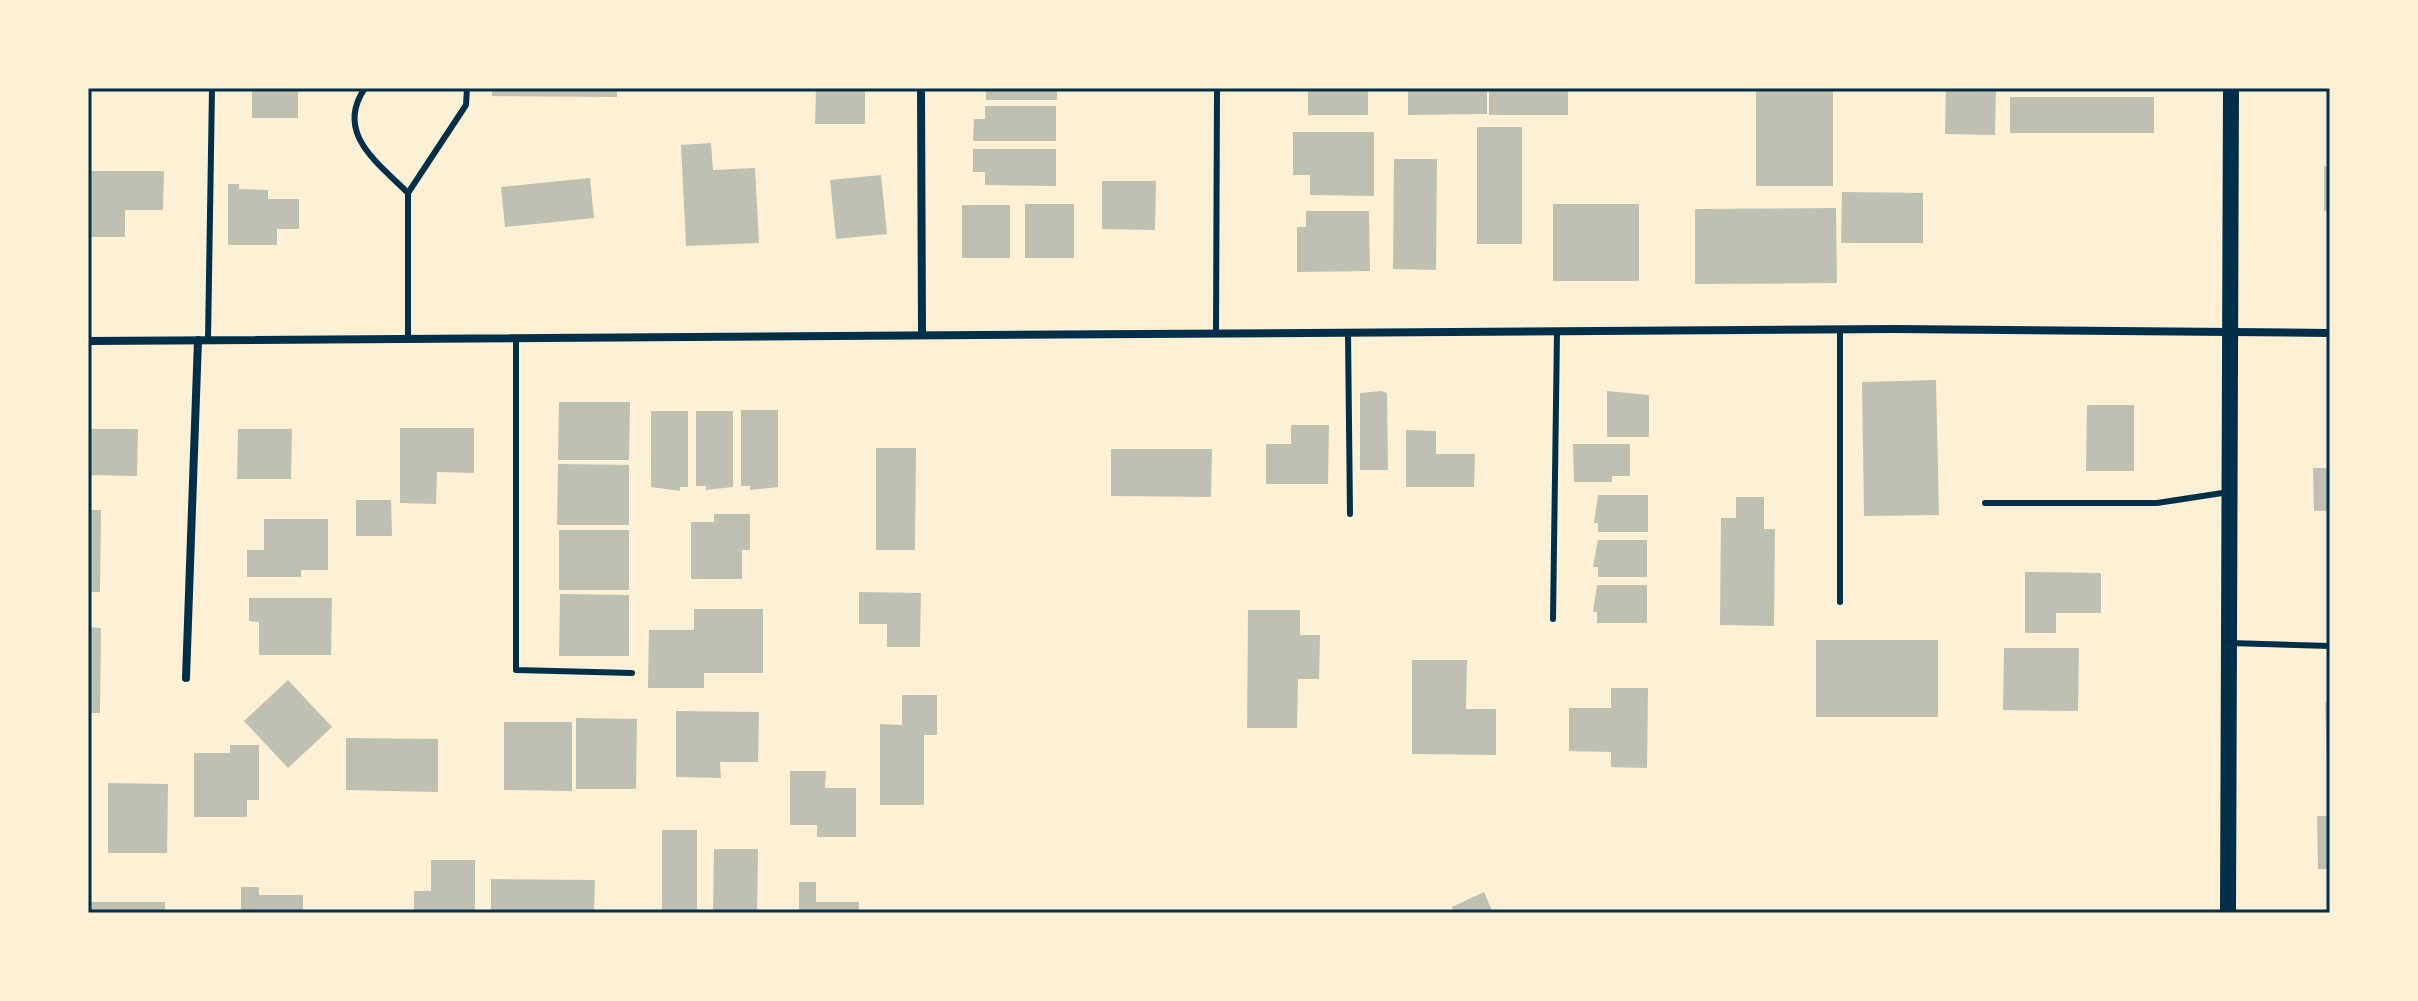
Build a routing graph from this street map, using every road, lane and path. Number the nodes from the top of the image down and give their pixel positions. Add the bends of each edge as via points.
1 (212, 88) edge
2 (365, 88) edge
3 (467, 88) edge
4 (921, 88) edge
5 (1217, 88) edge
6 (2231, 88) edge
7 (408, 193) junction
8 (1840, 330) junction
9 (1557, 332) junction
10 (2230, 332) junction
11 (1216, 333) junction
12 (1348, 333) junction
13 (2330, 333) edge
14 (922, 335) junction
15 (408, 338) junction
16 (516, 338) junction
17 (203, 340) junction
18 (88, 341) edge
19 (2229, 492) junction
20 (1985, 503) dead end
21 (1350, 514) dead end
22 (1840, 602) dead end
23 (1553, 619) dead end
24 (2229, 643) junction
25 (2330, 646) edge
26 (632, 673) dead end
27 (186, 678) dead end
28 (2228, 913) edge

1 - 17 lane
2 - 7 lane via 356,100 352,128 361,146
3 - 7 lane via 466,105
4 - 14 street
5 - 11 lane
6 - 10 main road
7 - 15 lane
8 - 9 street
8 - 10 street
8 - 22 lane
9 - 12 street
9 - 23 lane
10 - 13 street
10 - 19 main road
11 - 12 street
11 - 14 street
12 - 21 lane
14 - 16 street
15 - 16 street
15 - 17 street
16 - 26 lane via 516,670
17 - 18 street
17 - 27 street
19 - 20 lane via 2157,503
19 - 24 main road
24 - 25 lane
24 - 28 main road

